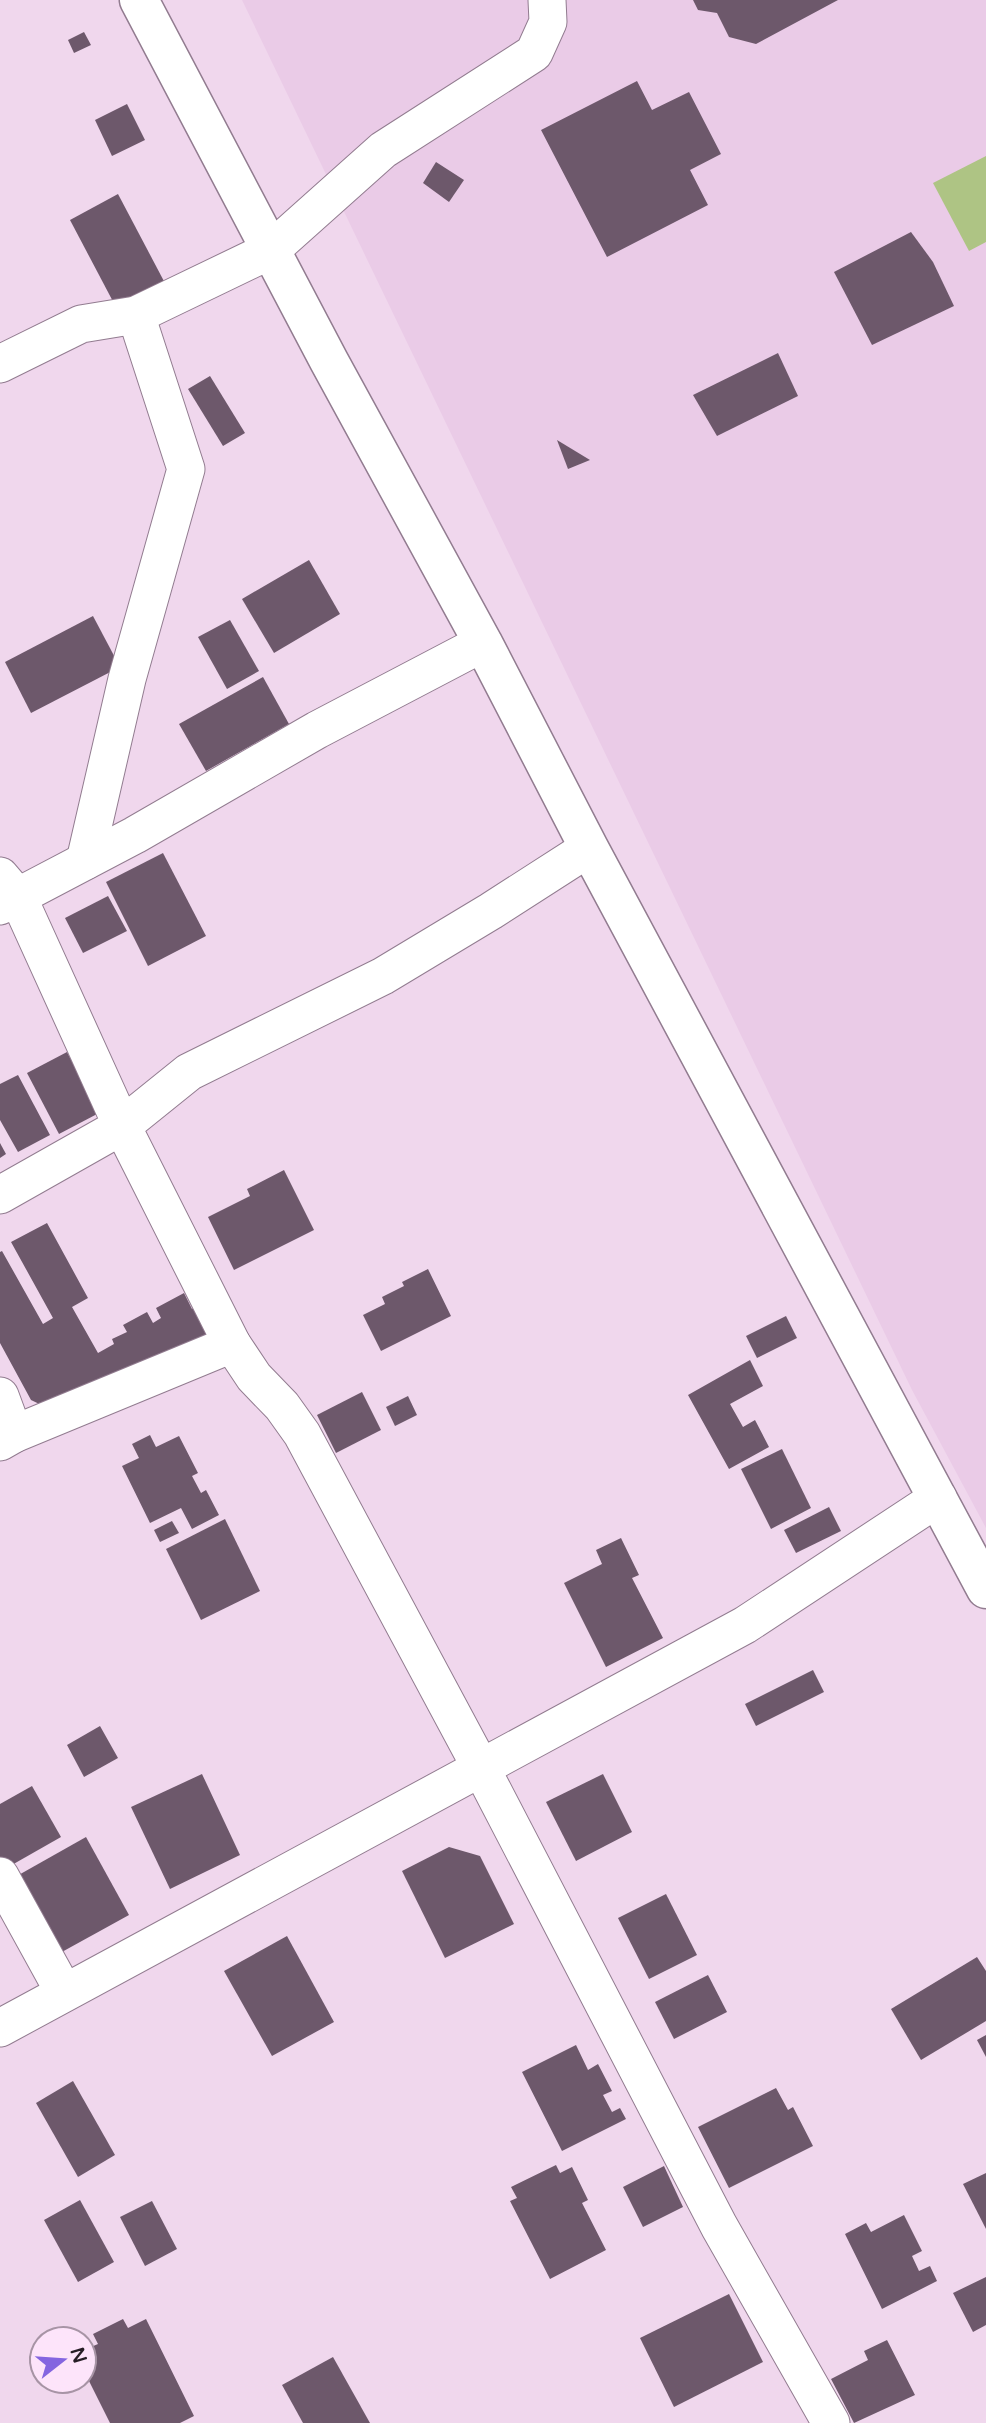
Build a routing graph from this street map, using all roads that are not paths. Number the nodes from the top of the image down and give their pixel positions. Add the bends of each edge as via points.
1 (139, 0) edge
2 (547, 0) edge
3 (271, 250) junction
4 (136, 315) junction
5 (0, 363) edge
6 (483, 643) junction
7 (589, 848) junction
8 (85, 861) junction
9 (6, 893) edge
10 (122, 1126) junction
11 (0, 1195) edge
12 (232, 1344) junction
13 (0, 1396) edge
14 (7, 1438) edge
15 (938, 1497) junction
16 (986, 1589) edge
17 (481, 1768) junction
18 (0, 1876) edge
19 (64, 1992) junction
20 (0, 2028) edge
21 (831, 2423) edge

1 - 3 street
2 - 3 street via 548,22 534,53 383,150
3 - 4 street
3 - 6 street
4 - 5 street via 81,324
4 - 8 street via 186,469 127,679
6 - 7 street
6 - 8 street
7 - 10 street via 383,976 189,1072
7 - 15 street
8 - 9 street
9 - 10 street
10 - 11 street
10 - 12 street
12 - 14 street
12 - 17 street via 302,1434
13 - 14 street
15 - 16 street
15 - 17 street via 745,1625
17 - 19 street
17 - 21 street via 719,2226
18 - 19 street
19 - 20 street

